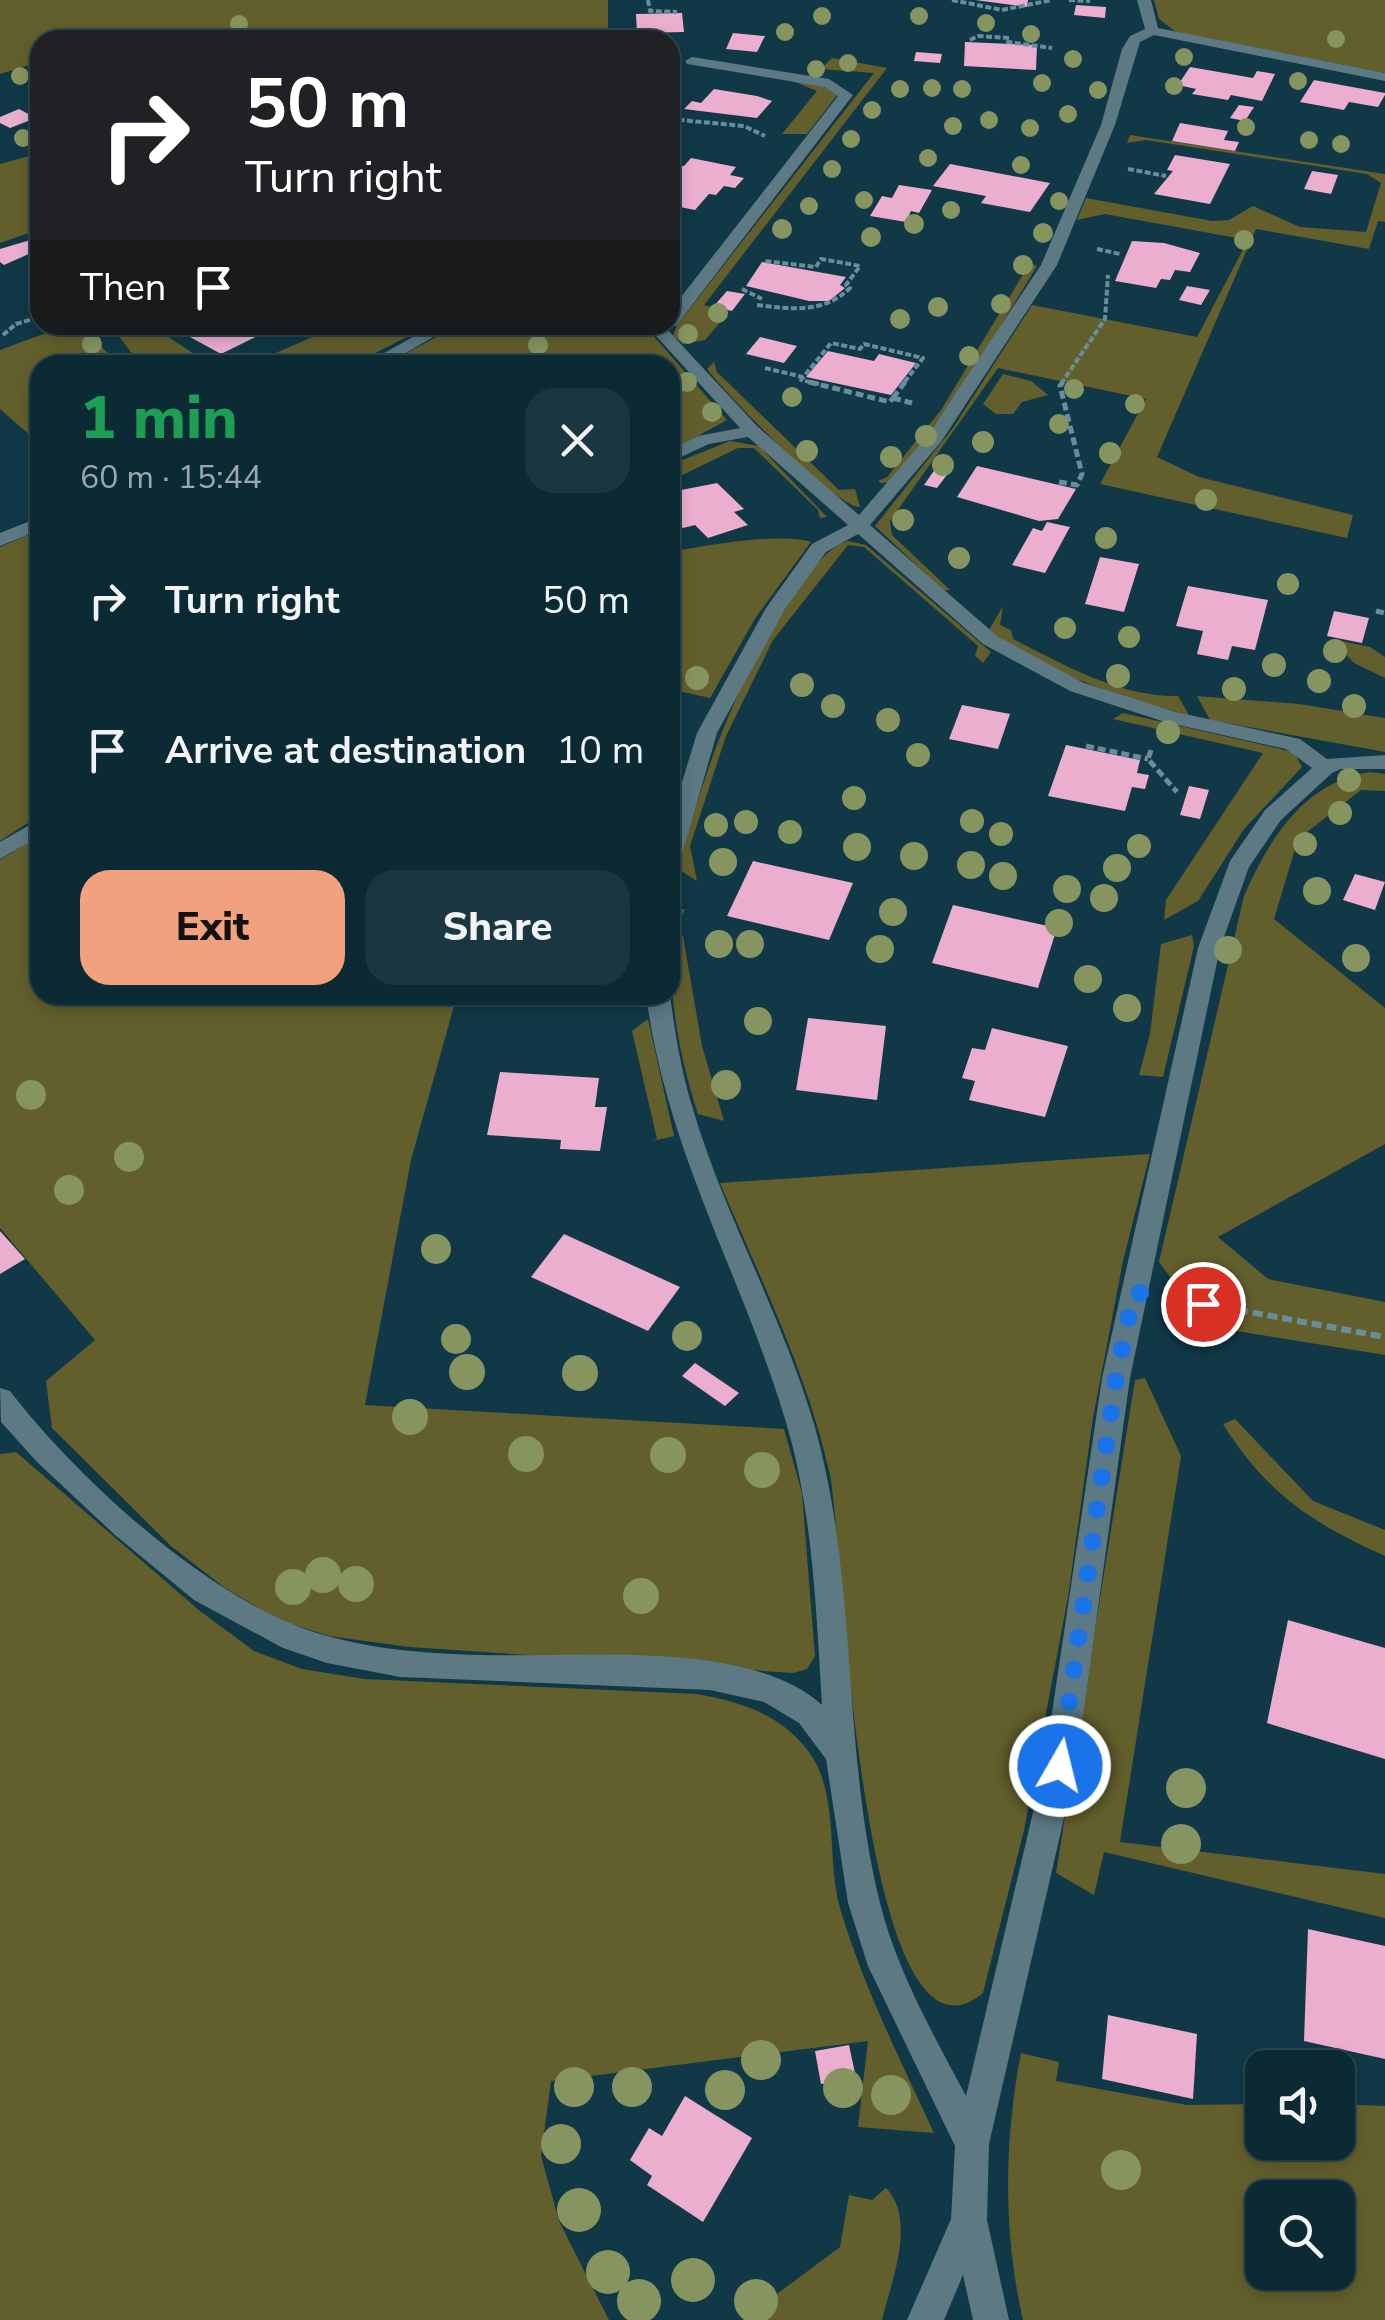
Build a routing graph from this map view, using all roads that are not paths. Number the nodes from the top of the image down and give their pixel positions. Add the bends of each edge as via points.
1 (1144, 0) edge
2 (1153, 31) junction
3 (692, 62) dead end
4 (1385, 77) edge
5 (680, 307) edge
6 (428, 335) edge
7 (671, 335) edge
8 (390, 355) edge
9 (752, 431) junction
10 (680, 452) edge
11 (30, 527) edge
12 (858, 528) junction
13 (0, 540) edge
14 (1385, 762) edge
15 (1325, 768) junction
16 (680, 824) edge
17 (30, 832) edge
18 (0, 852) edge
19 (660, 1005) edge
20 (0, 1399) edge
21 (841, 1754) junction
22 (972, 2144) junction
23 (969, 2220) junction
24 (926, 2320) edge
25 (990, 2320) edge

1 - 2 street
2 - 4 street
2 - 12 street via 1129,49 1108,125 1049,265 935,438
3 - 5 street via 839,86 846,95
6 - 8 street
7 - 9 street
9 - 10 street
9 - 12 street
11 - 13 street
12 - 15 street via 1030,666 1127,704 1293,744
12 - 16 street via 820,548 746,658 707,734
14 - 15 street
15 - 22 street via 1255,838 1209,948 1116,1378 1060,1766
17 - 18 street
19 - 21 street via 702,1178 800,1424 819,1514
20 - 21 street via 29,1439 172,1571 271,1631 383,1660 681,1673 754,1685 816,1717
21 - 22 street via 862,1899 877,1952
22 - 23 street
23 - 24 street
23 - 25 street

